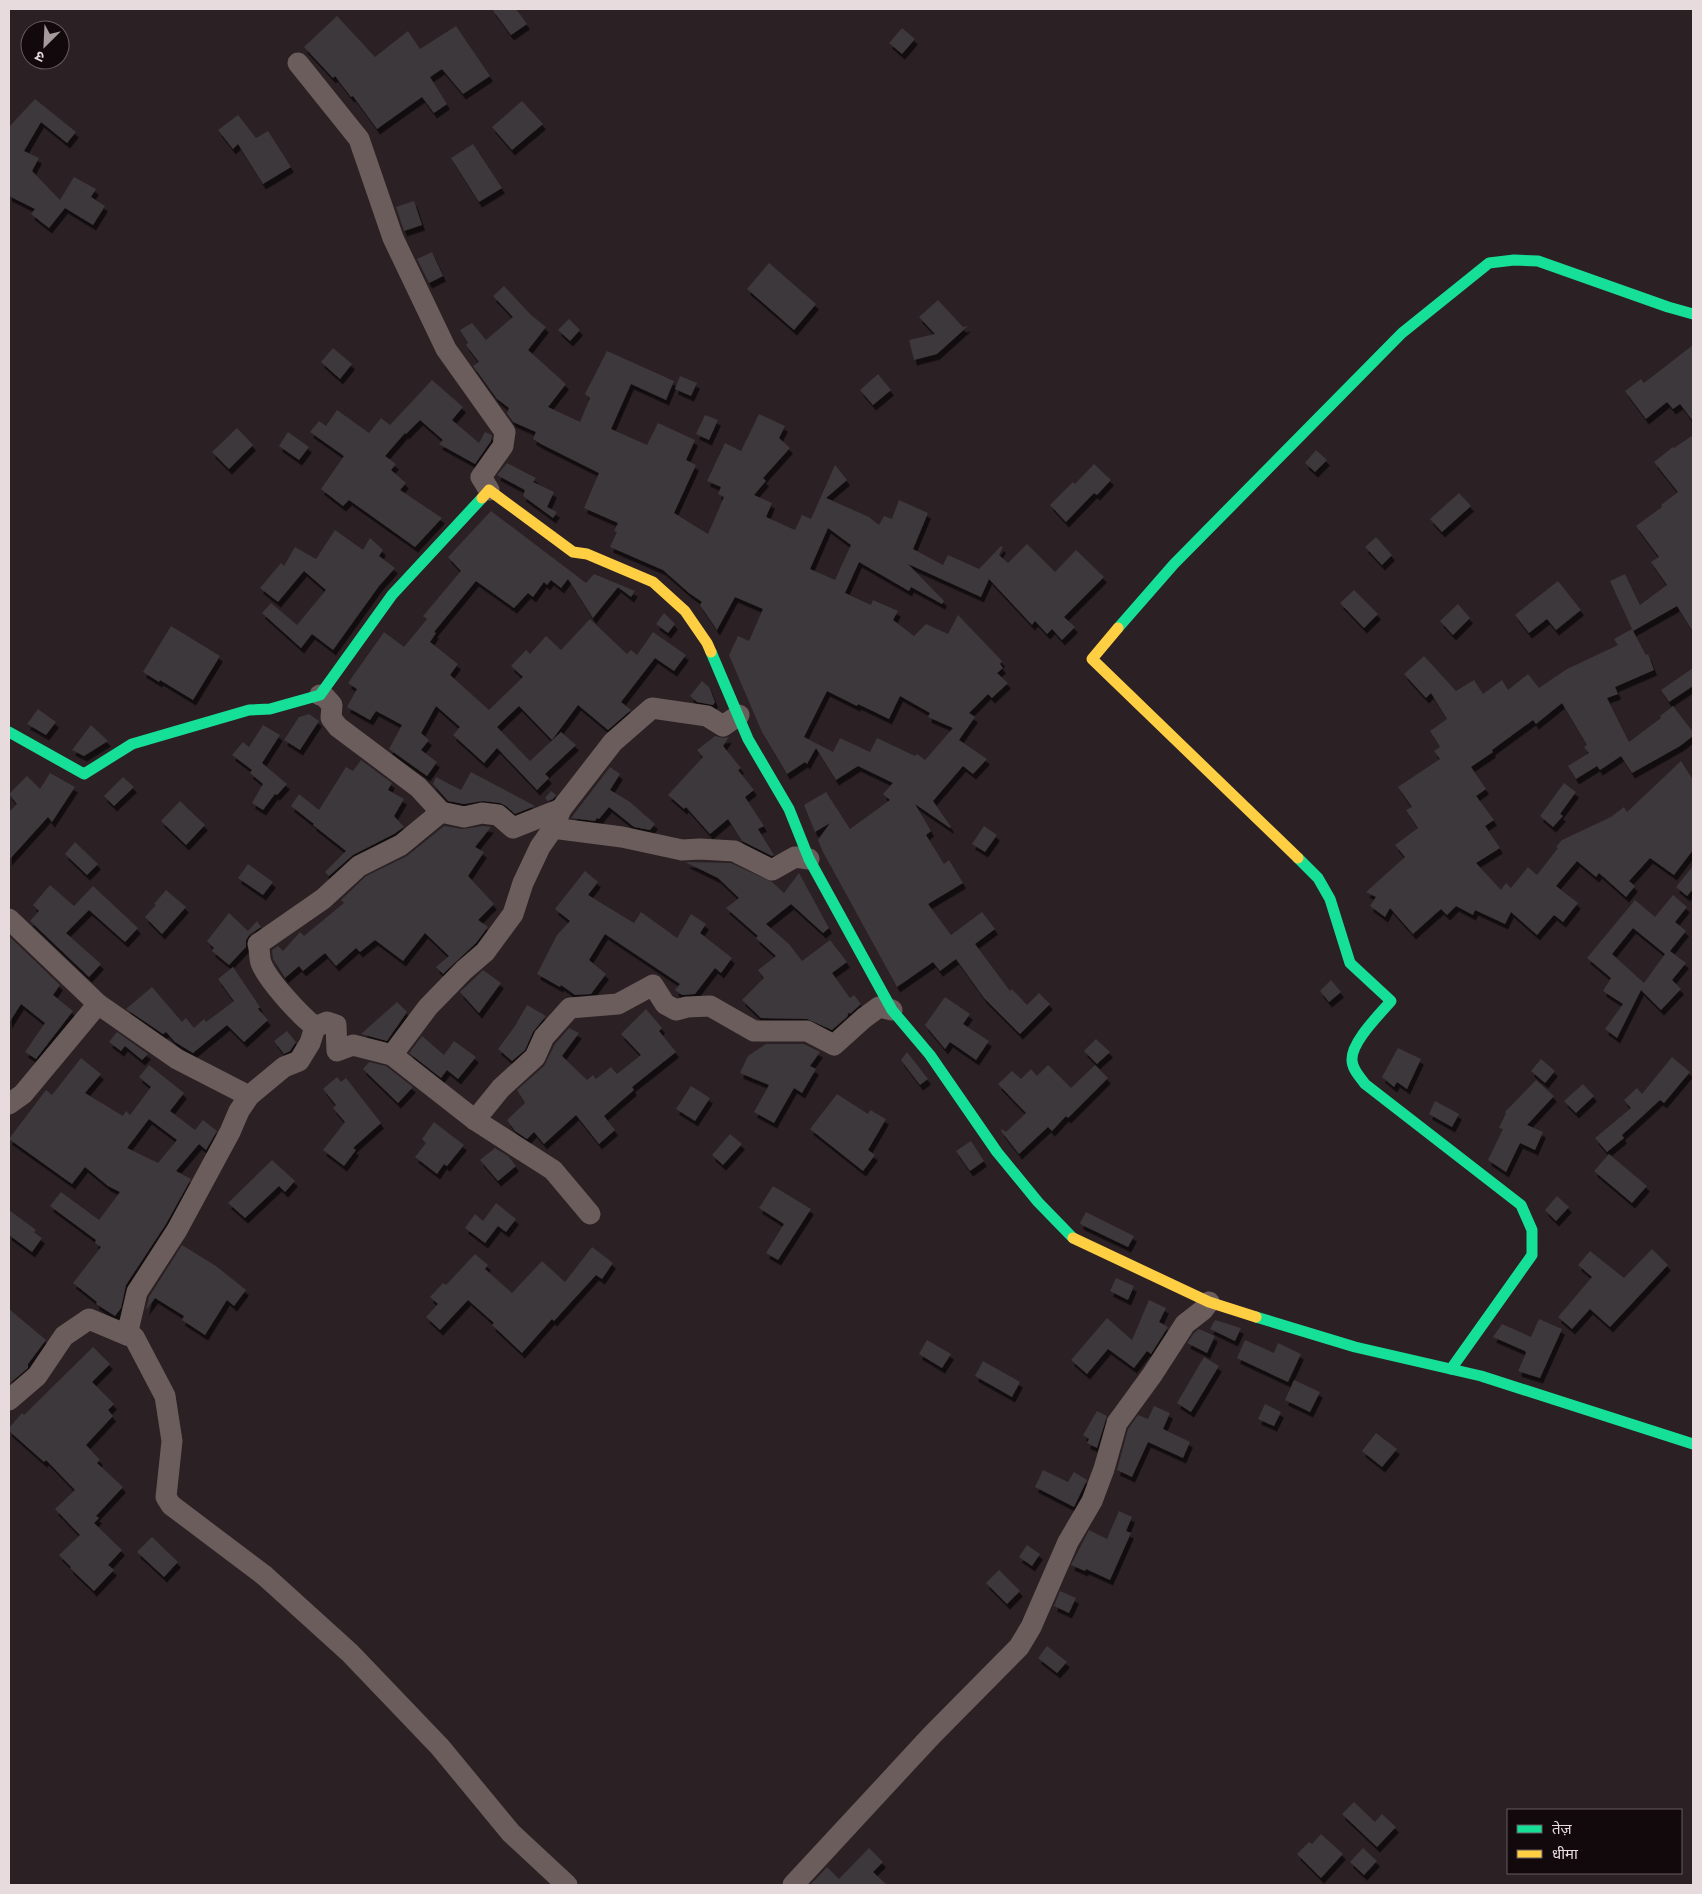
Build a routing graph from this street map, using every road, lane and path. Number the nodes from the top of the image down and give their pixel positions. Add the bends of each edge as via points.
1 (298, 62) dead end
2 (1693, 314) edge
3 (488, 490) junction
4 (320, 695) junction
5 (739, 715) junction
6 (9, 732) edge
7 (441, 812) junction
8 (557, 818) junction
9 (809, 859) junction
10 (9, 919) edge
11 (98, 1004) junction
12 (892, 1010) junction
13 (315, 1027) junction
14 (392, 1055) junction
15 (249, 1096) junction
16 (9, 1104) edge
17 (475, 1120) junction
18 (590, 1214) dead end
19 (1209, 1302) junction
20 (127, 1334) junction
21 (1451, 1369) junction
22 (9, 1400) edge
23 (1693, 1444) edge
24 (567, 1885) edge
25 (793, 1885) edge

1 - 3 street via 359,139 392,238 446,349 505,432 503,446 481,476
2 - 21 street via 1538,262 1514,260 1489,264 1402,333 1174,564 1092,659 1318,878 1330,899 1350,964 1391,1001 1357,1044 1351,1057 1365,1084 1521,1205 1532,1230 1532,1255
3 - 4 street via 392,595
3 - 5 street via 573,552 587,554 659,587 685,611 707,642
4 - 6 street via 270,709 249,710 132,744 84,774
4 - 7 street via 332,705 331,718 338,728 418,787
5 - 8 street via 723,726 707,716 652,708 613,742
5 - 9 street via 748,739 789,809
7 - 8 street via 464,817 482,813 498,815 513,828
7 - 13 street via 401,845 359,866 322,899 258,944 262,964 281,994
8 - 9 street via 677,849 734,851 772,870 794,856
8 - 14 street via 523,883 513,914 485,952 428,1007
9 - 12 street
10 - 11 street
11 - 15 street via 177,1059
11 - 16 street via 23,1094
12 - 17 street via 879,1008 834,1045 807,1031 754,1032 710,1006 676,1010 666,1004 653,985 618,1004 570,1008 544,1037 535,1057 502,1088
12 - 19 street via 930,1055 997,1152 1038,1202 1074,1238
13 - 14 street via 327,1022 336,1025 337,1051 353,1045
13 - 15 street via 299,1061 284,1067
14 - 17 street
15 - 20 street via 177,1230 137,1292
17 - 18 street via 553,1170
19 - 21 street via 1355,1347
19 - 25 street via 1185,1324 1118,1423 1092,1501 1068,1542 1019,1647 931,1736
20 - 22 street via 89,1319 64,1336 38,1376
20 - 24 street via 134,1337 165,1396 172,1441 166,1497 171,1505 265,1576 350,1653 440,1747 511,1833
21 - 23 street

